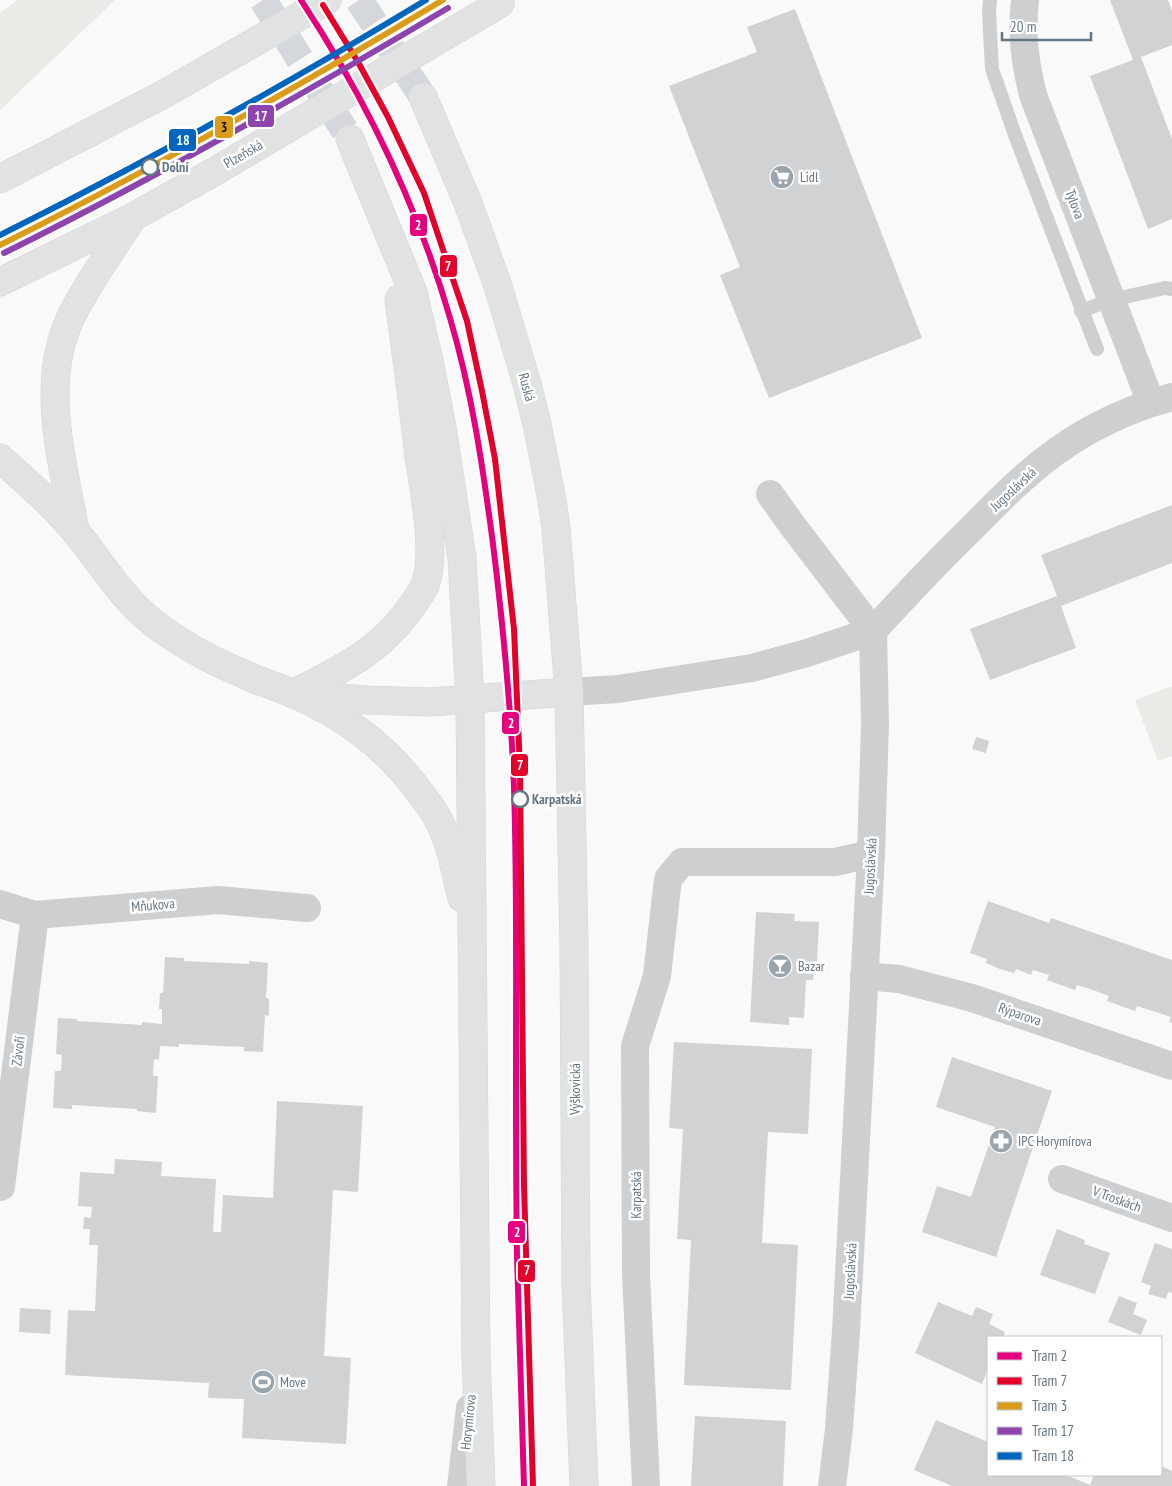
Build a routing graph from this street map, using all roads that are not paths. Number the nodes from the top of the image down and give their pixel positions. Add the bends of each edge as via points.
1 (328, 0) edge
2 (990, 0) edge
3 (1025, 0) edge
4 (503, 2) edge
5 (423, 97) tunnel mouth
6 (0, 179) edge
7 (133, 217) junction
8 (0, 282) edge
9 (1172, 289) edge
10 (1111, 300) junction
11 (1081, 311) junction
12 (1097, 348) dead end
13 (1161, 400) edge
14 (0, 458) edge
15 (770, 494) dead end
16 (75, 531) junction
17 (873, 631) junction
18 (569, 692) junction
19 (293, 694) junction
20 (470, 699) junction
21 (871, 854) junction
22 (0, 904) edge
23 (307, 908) dead end
24 (35, 915) junction
25 (473, 944) junction
26 (864, 976) junction
27 (1172, 1066) edge
28 (1062, 1179) dead end
29 (1, 1187) edge
30 (1172, 1218) edge
31 (476, 1357) junction
32 (461, 1486) edge
33 (481, 1486) edge
34 (584, 1486) edge
35 (646, 1486) edge
36 (832, 1486) edge

1 - 6 main road, bridge via 164,94
2 - 11 lane via 992,69
3 - 10 street, Tylova via 1022,24 1033,95
4 - 7 main road, Plzeňská, bridge
5 - 18 main road, Ruská via 489,259 535,416 556,528
7 - 8 main road, Plzeňská
7 - 16 main road via 71,318 58,357 56,417
9 - 10 lane
10 - 11 lane
10 - 13 street, Tylova
11 - 12 lane
13 - 17 street, Jugoslávská via 1077,438 1021,480 922,577
14 - 16 main road
15 - 17 street
16 - 19 main road via 132,601 162,629 212,660
17 - 18 street via 752,668 618,689
17 - 21 street, Jugoslávská
18 - 20 main road
18 - 34 main road, Výškovická via 576,1282
19 - 20 main road via 429,702
19 - 20 main road via 372,649 413,605 425,585 429,568 428,524 399,296 350,139 413,292 430,365 444,433 462,558
19 - 25 main road via 365,735 385,751 418,790 438,818 449,847
20 - 25 main road
21 - 26 street, Jugoslávská
21 - 35 street, Karpatská via 835,862 682,862 668,880 657,976 635,1046 636,1274
22 - 24 street, Mňukova
23 - 24 street, Mňukova via 218,900
24 - 29 street, Závoří
25 - 31 main road
26 - 27 street, Rýparova via 900,979 972,998
26 - 36 street, Jugoslávská via 846,1331
28 - 30 street, V Troskách
31 - 32 street, Horymírova
31 - 33 main road

